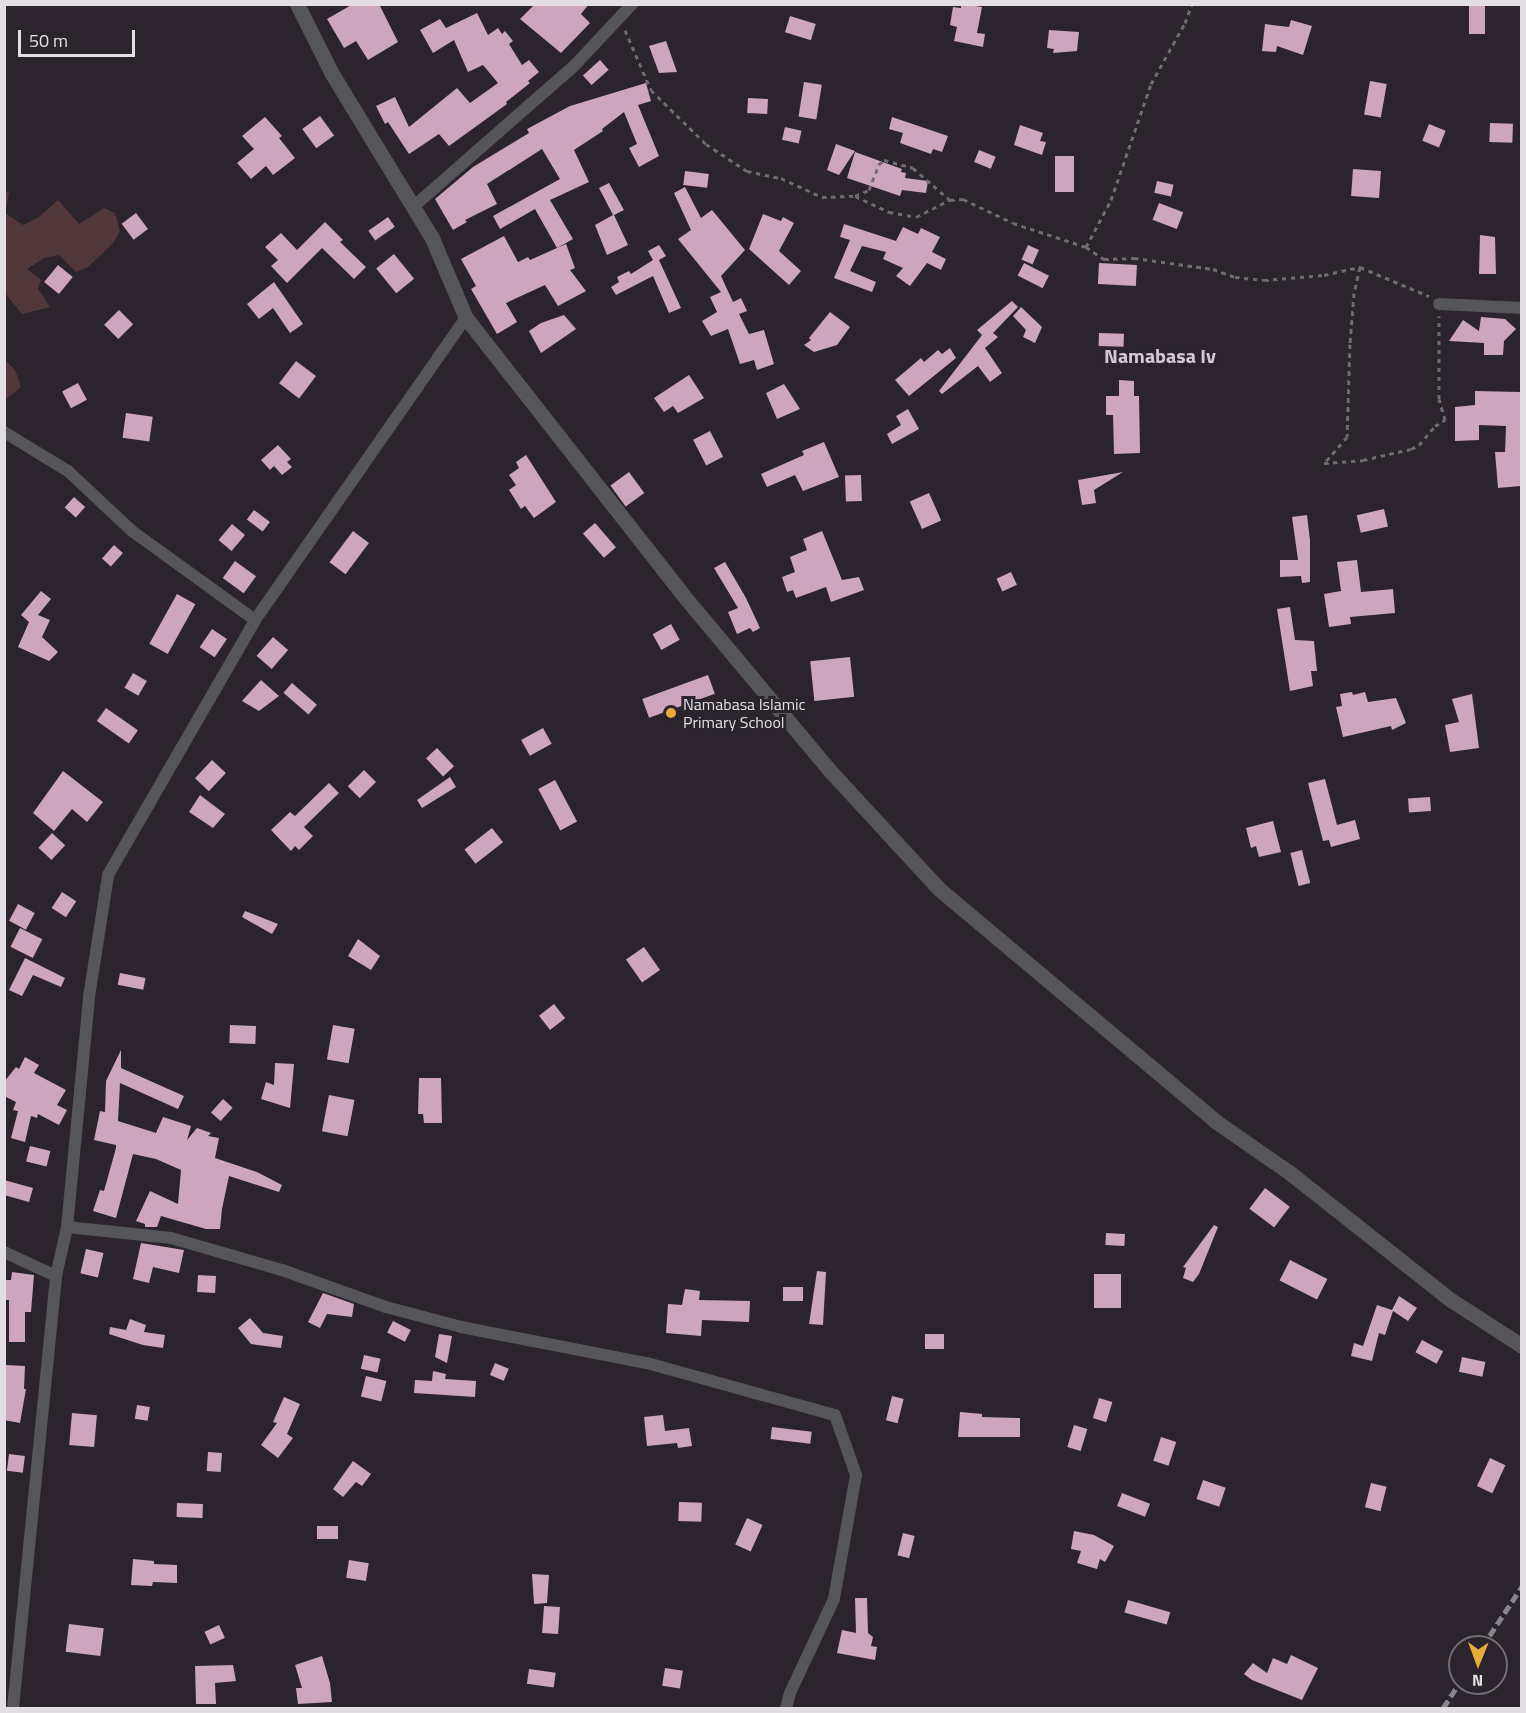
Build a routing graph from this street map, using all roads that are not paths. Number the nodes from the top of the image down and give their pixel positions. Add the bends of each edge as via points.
1 (297, 4) edge
2 (632, 4) edge
3 (413, 207) junction
4 (1439, 304) road end
5 (1521, 308) edge
6 (466, 318) junction
7 (4, 432) edge
8 (255, 620) junction
9 (67, 1227) junction
10 (4, 1252) edge
11 (56, 1276) junction
12 (1521, 1346) edge
13 (13, 1708) edge
14 (786, 1708) edge

1 - 3 street via 331,72
2 - 3 street via 575,65
3 - 6 street via 432,238
4 - 5 street
6 - 8 street
6 - 12 street via 683,595 832,773 939,889 1215,1121 1290,1173 1451,1300
7 - 8 street via 68,471 132,531
8 - 9 street via 108,875 89,997
9 - 11 street
9 - 14 street via 171,1238 282,1270 386,1307 450,1324 647,1363 835,1415 856,1475 834,1599
10 - 11 street
11 - 13 street

